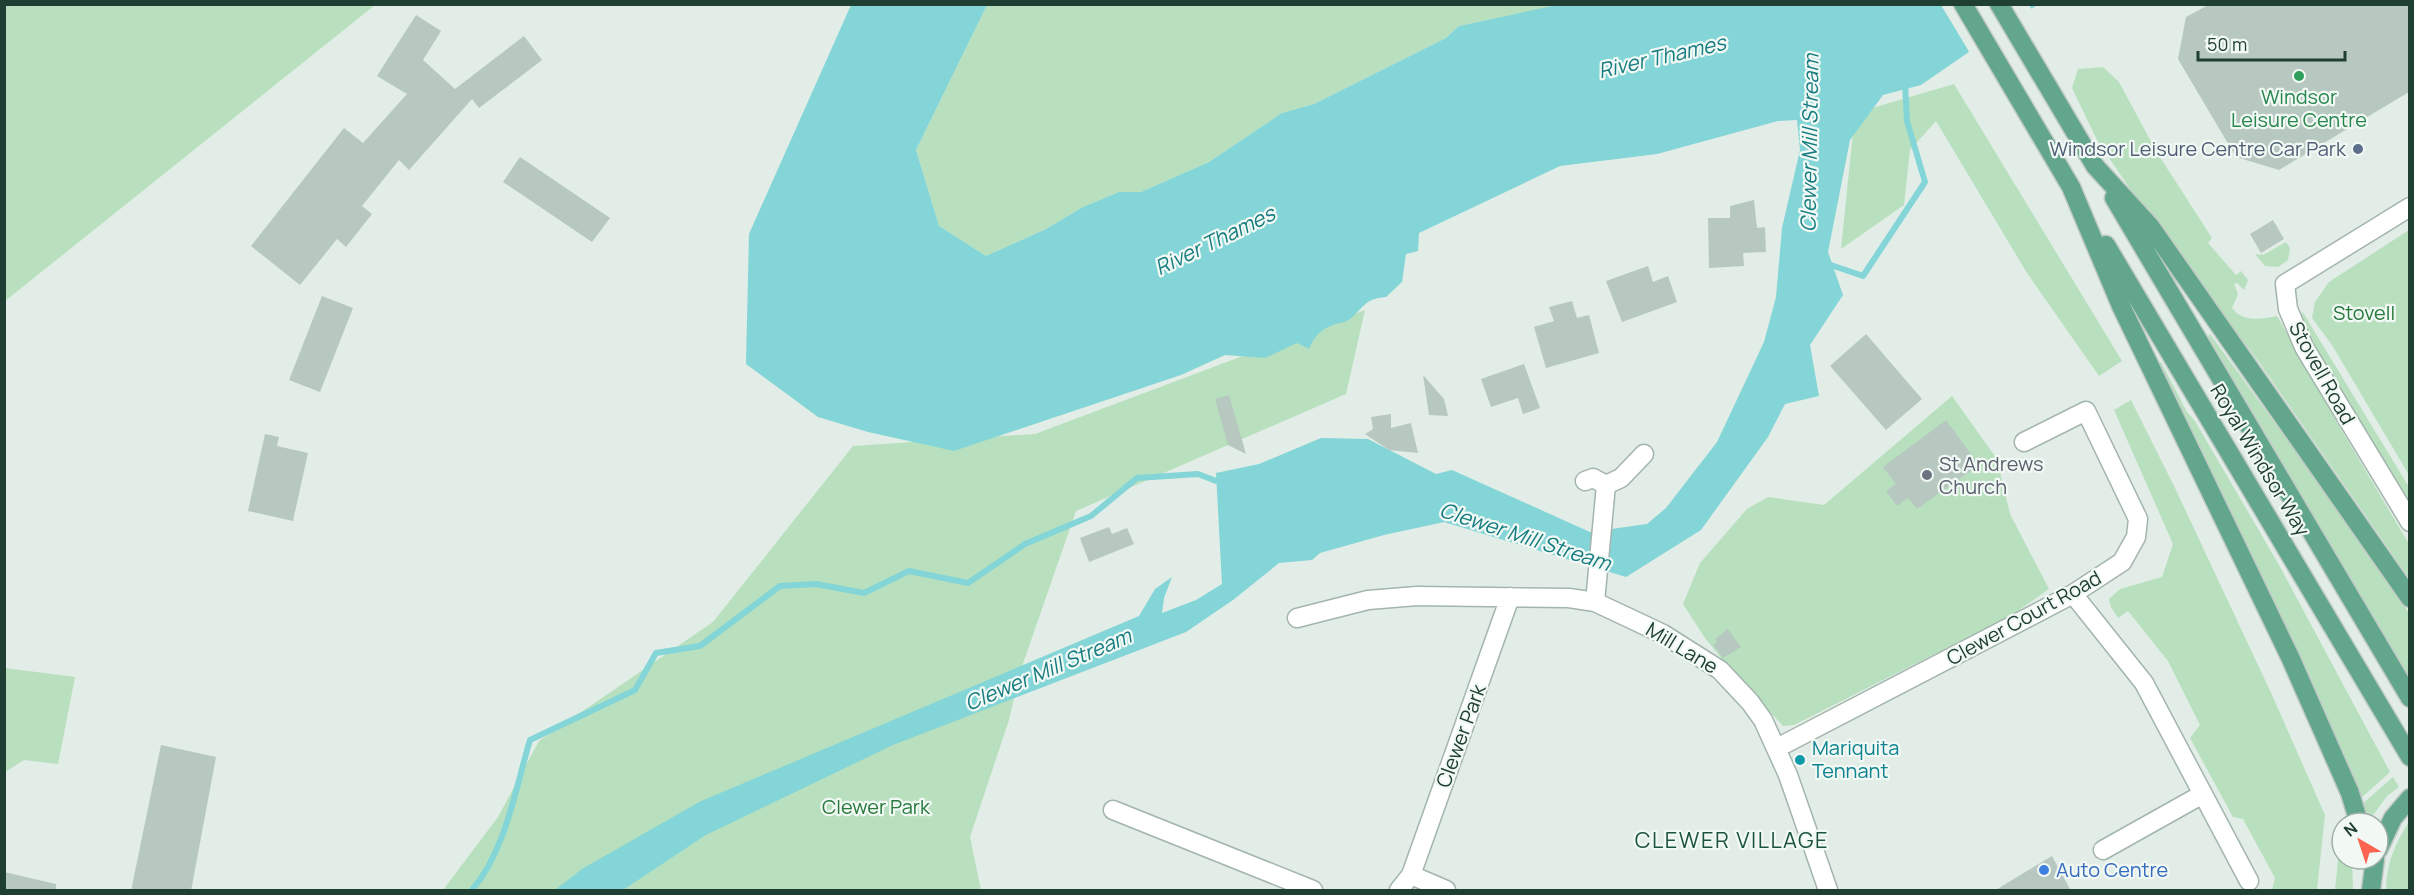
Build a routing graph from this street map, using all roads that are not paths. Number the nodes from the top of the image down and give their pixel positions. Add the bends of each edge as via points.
1 (1964, 4) edge
2 (1999, 4) edge
3 (2095, 166) junction
4 (2071, 187) junction
5 (2409, 207) edge
6 (2024, 442) dead end
7 (1644, 454) dead end
8 (1585, 481) dead end
9 (1606, 485) junction
10 (2409, 522) edge
11 (2073, 594) junction
12 (1510, 597) junction
13 (2409, 598) edge
14 (1595, 602) junction
15 (1297, 618) dead end
16 (2409, 698) edge
17 (1777, 748) junction
18 (2409, 757) edge
19 (2203, 794) junction
20 (2409, 798) edge
21 (1113, 810) dead end
22 (2355, 811) edge
23 (2390, 824) edge
24 (2103, 850) dead end
25 (2368, 871) edge
26 (2374, 871) edge
27 (1411, 875) junction
28 (2249, 881) dead end
29 (2371, 887) edge
30 (1312, 891) edge
31 (1399, 891) edge
32 (1446, 891) edge
33 (1828, 891) edge

1 - 4 main road
2 - 3 main road
3 - 13 main road via 2150,226
3 - 16 main road, Royal Windsor Way
4 - 18 main road, Royal Windsor Way
4 - 22 main road via 2121,306 2290,657
5 - 10 street, Stovell Road via 2285,284 2288,309 2304,347
6 - 11 street, Clewer Court Road via 2086,411 2138,519 2136,537 2122,562
7 - 9 street via 1621,478
8 - 9 street via 1593,478
9 - 14 street
11 - 17 street, Clewer Court Road
11 - 19 street via 2144,683
12 - 14 street, Mill Lane
12 - 15 street, Mill Lane via 1368,600
12 - 27 street, Clewer Park
14 - 17 street, Mill Lane via 1663,634 1720,670 1750,702
17 - 33 street, Mill Lane
19 - 24 street
19 - 28 street
20 - 23 main road
21 - 30 street
25 - 29 main road
26 - 29 main road
27 - 31 street, Clewer Park
27 - 32 street

